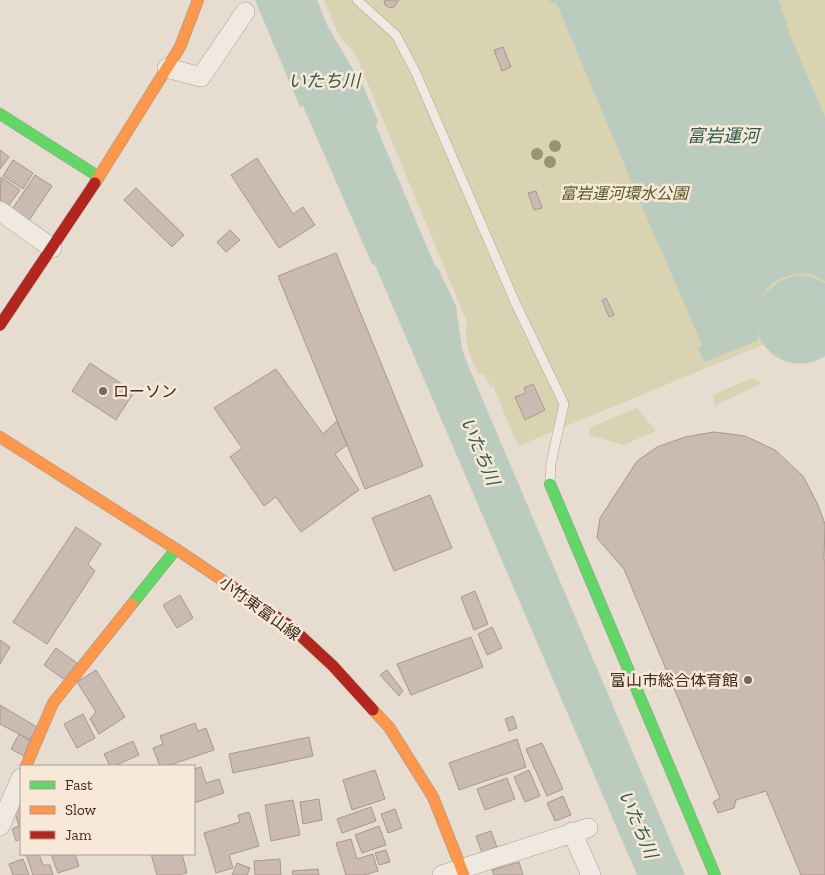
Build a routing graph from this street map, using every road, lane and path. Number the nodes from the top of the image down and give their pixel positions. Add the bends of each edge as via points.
1 (198, 0) edge
2 (357, 0) edge
3 (245, 12) dead end
4 (166, 68) junction
5 (0, 114) edge
6 (99, 177) junction
7 (0, 211) edge
8 (52, 248) junction
9 (0, 325) edge
10 (0, 437) edge
11 (550, 484) joint
12 (176, 549) junction
13 (26, 765) edge
14 (20, 779) edge
15 (7, 793) edge
16 (0, 826) edge
17 (462, 872) edge
18 (442, 875) edge
19 (591, 875) edge
20 (714, 875) edge

1 - 4 street via 180,47
2 - 11 lane via 396,34 564,404 551,463
3 - 4 street via 200,77
4 - 6 street
5 - 6 street
6 - 8 street
7 - 8 street
8 - 9 street
10 - 12 street, 小竹東富山線
11 - 20 street
12 - 13 street via 54,703
12 - 17 street, 小竹東富山線 via 290,626 333,666 389,727 433,798
14 - 15 street
15 - 16 street
17 - 18 street
17 - 19 street via 580,830

